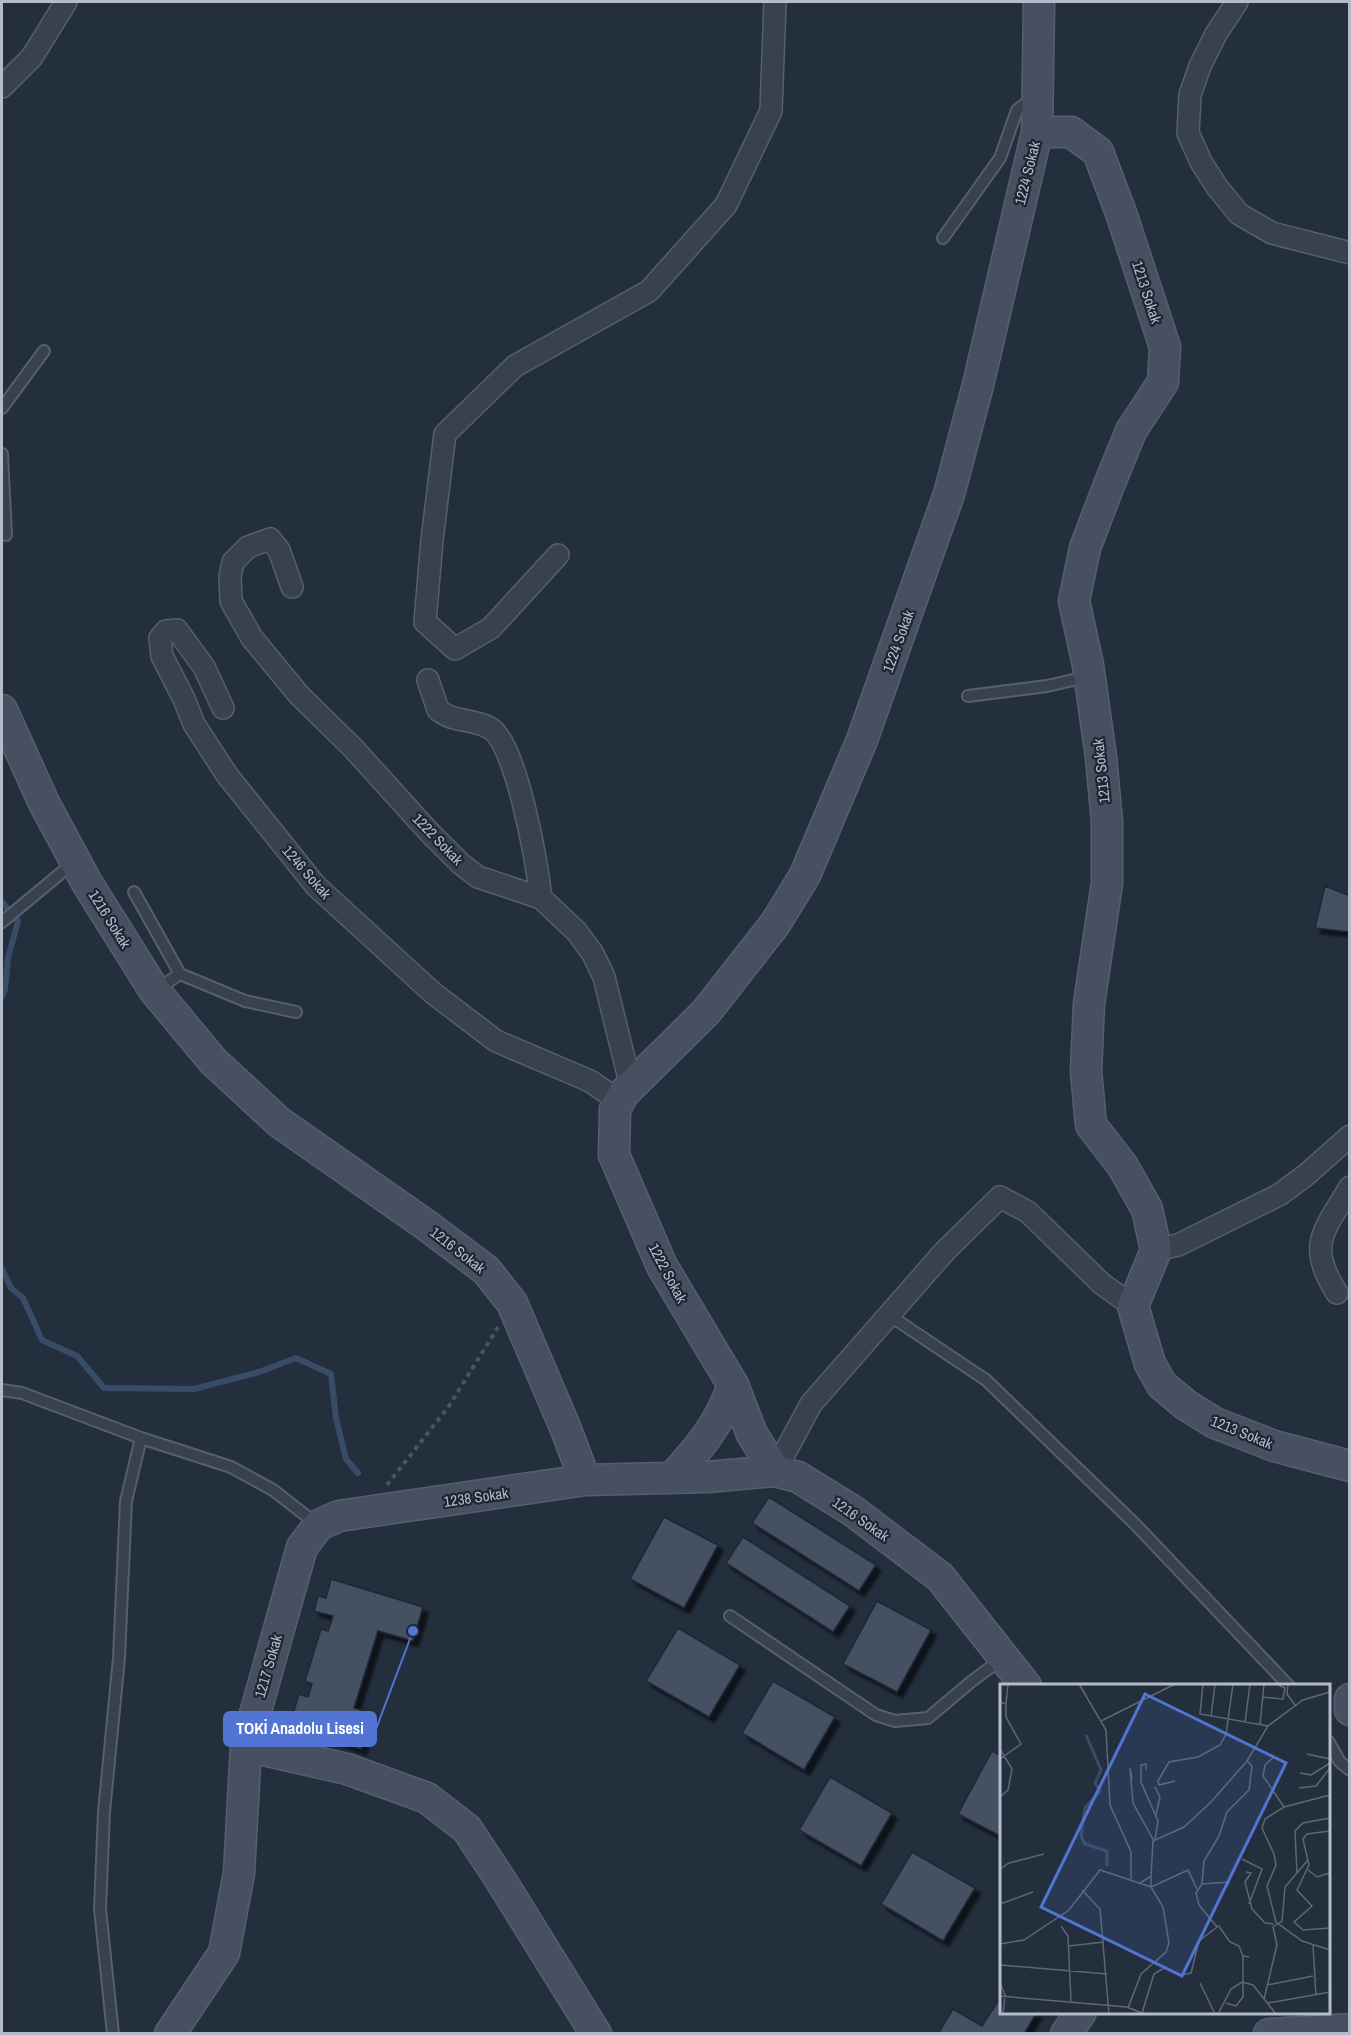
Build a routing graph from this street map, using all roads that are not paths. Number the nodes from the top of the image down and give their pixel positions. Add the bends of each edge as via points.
1 (66, 2) edge
2 (775, 2) edge
3 (1039, 2) edge
4 (1237, 2) edge
5 (2, 87) edge
6 (1037, 95) junction
7 (1037, 132) junction
8 (944, 238) dead end
9 (1350, 253) edge
10 (44, 351) dead end
11 (2, 408) edge
12 (2, 454) edge
13 (6, 535) dead end
14 (558, 555) dead end
15 (292, 587) dead end
16 (1090, 676) junction
17 (428, 680) dead end
18 (968, 696) dead end
19 (223, 708) dead end
20 (2, 710) edge
21 (75, 861) junction
22 (134, 892) dead end
23 (541, 898) junction
24 (2, 922) edge
25 (180, 974) junction
26 (154, 990) junction
27 (296, 1012) dead end
28 (625, 1094) junction
29 (1350, 1136) edge
30 (1350, 1187) edge
31 (1156, 1250) junction
32 (1337, 1293) dead end
33 (1133, 1306) junction
34 (889, 1315) junction
35 (733, 1385) junction
36 (2, 1390) edge
37 (141, 1438) junction
38 (1350, 1466) edge
39 (775, 1472) junction
40 (672, 1478) junction
41 (585, 1480) junction
42 (318, 1525) junction
43 (730, 1616) dead end
44 (1003, 1658) junction
45 (1024, 1684) edge
46 (1287, 1684) edge
47 (1350, 1699) edge
48 (1350, 1710) edge
49 (1330, 1742) edge
50 (246, 1746) junction
51 (1350, 1770) edge
52 (1080, 2014) edge
53 (1350, 2029) edge
54 (113, 2034) edge
55 (170, 2034) edge
56 (596, 2034) edge
57 (1066, 2034) edge
58 (1269, 2034) edge

1 - 5 street via 32,57
2 - 14 street via 771,111 726,205 649,291 515,366 445,434 425,622 455,649 491,628
3 - 6 street
4 - 9 street via 1200,66 1190,95 1188,133 1217,187 1239,214 1272,233
6 - 7 street
6 - 8 lane via 1017,110 1000,158
7 - 16 street, 1213 Sokak via 1071,132 1098,152 1165,347 1163,382 1131,431 1085,548 1074,601
7 - 28 street, 1224 Sokak via 949,494 862,740 814,854 775,924 739,972 706,1012
10 - 11 lane
12 - 13 lane
15 - 23 street, 1222 Sokak via 279,550 270,539 248,547 233,562 231,601 252,638 299,695 461,864 478,876
16 - 18 lane
16 - 31 street, 1213 Sokak via 1107,822 1107,883 1089,1004 1086,1071 1091,1125 1122,1165 1147,1209
17 - 23 street via 438,710 490,728 502,742 529,831
19 - 28 street, 1246 Sokak via 204,667 187,643 177,630 166,631 160,638 162,656 194,724 227,775 316,886 433,993 496,1041
20 - 21 street, 1216 Sokak
21 - 24 lane
21 - 26 street, 1216 Sokak
22 - 25 lane
23 - 28 street, 1222 Sokak via 577,932 604,977
25 - 26 lane
25 - 27 lane via 245,1001
26 - 41 street, 1216 Sokak via 213,1061 279,1122 486,1270 512,1304
28 - 35 street, 1222 Sokak via 615,1109 614,1155 662,1266
29 - 31 street via 1279,1195 1178,1245
30 - 32 street via 1326,1227 1320,1247 1325,1274
31 - 33 street
33 - 34 street via 1102,1284 1028,1212 1000,1197 945,1251
33 - 38 street, 1213 Sokak via 1150,1364 1162,1385 1186,1405 1215,1423 1274,1446
34 - 39 street via 811,1404
34 - 46 lane via 986,1380 1134,1522
35 - 39 street, 1222 Sokak via 752,1434
35 - 40 street via 726,1408 703,1444
36 - 37 lane via 22,1393
37 - 42 lane via 231,1467 273,1490
37 - 54 lane via 126,1501 119,1658 104,1823 100,1909
39 - 40 street, 1216 Sokak
39 - 44 street, 1216 Sokak via 798,1477 853,1511 940,1577
40 - 41 street, 1216 Sokak
41 - 42 street, 1238 Sokak via 339,1515
42 - 50 street, 1217 Sokak via 302,1547
43 - 44 lane via 876,1715 895,1721 927,1718
44 - 45 street, 1216 Sokak
47 - 48 street
49 - 51 lane via 1340,1762
50 - 55 street, 1217 Sokak via 239,1873 224,1953
50 - 56 street via 347,1769 427,1798 467,1829
52 - 57 street
53 - 58 street

